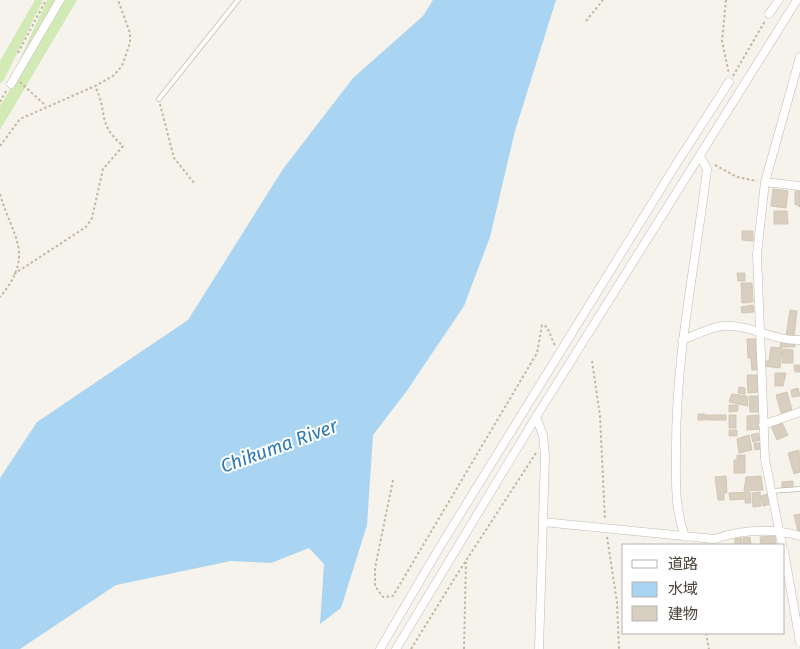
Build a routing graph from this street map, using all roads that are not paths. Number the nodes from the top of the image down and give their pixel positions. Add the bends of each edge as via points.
1 (60, 0) edge
2 (238, 0) edge
3 (772, 0) edge
4 (779, 0) edge
5 (797, 0) edge
6 (800, 57) edge
7 (729, 82) road end
8 (10, 84) road end
9 (159, 99) road end
10 (700, 156) junction
11 (765, 182) junction
12 (800, 186) edge
13 (759, 333) junction
14 (682, 340) junction
15 (800, 340) edge
16 (800, 412) edge
17 (536, 417) junction
18 (763, 425) junction
19 (800, 489) edge
20 (770, 492) junction
21 (543, 522) junction
22 (779, 530) junction
23 (800, 536) edge
24 (684, 537) junction
25 (782, 544) edge
26 (785, 557) edge
27 (800, 642) edge
28 (380, 649) edge
29 (396, 649) edge
30 (539, 649) edge

1 - 8 street
2 - 9 lane
3 - 4 street via 769,14
5 - 10 street
6 - 11 street
7 - 28 street via 438,550
10 - 14 street via 707,169
10 - 17 street
11 - 12 street
11 - 13 street via 757,254
13 - 14 street via 738,326 721,326
13 - 15 street
13 - 18 street
14 - 24 street via 676,402 676,507
16 - 18 street
17 - 21 street via 544,447
17 - 29 street
18 - 20 street
19 - 20 lane
20 - 22 street
21 - 24 street
21 - 30 street
22 - 23 street
22 - 24 street via 731,534 714,539
22 - 25 street
26 - 27 street

